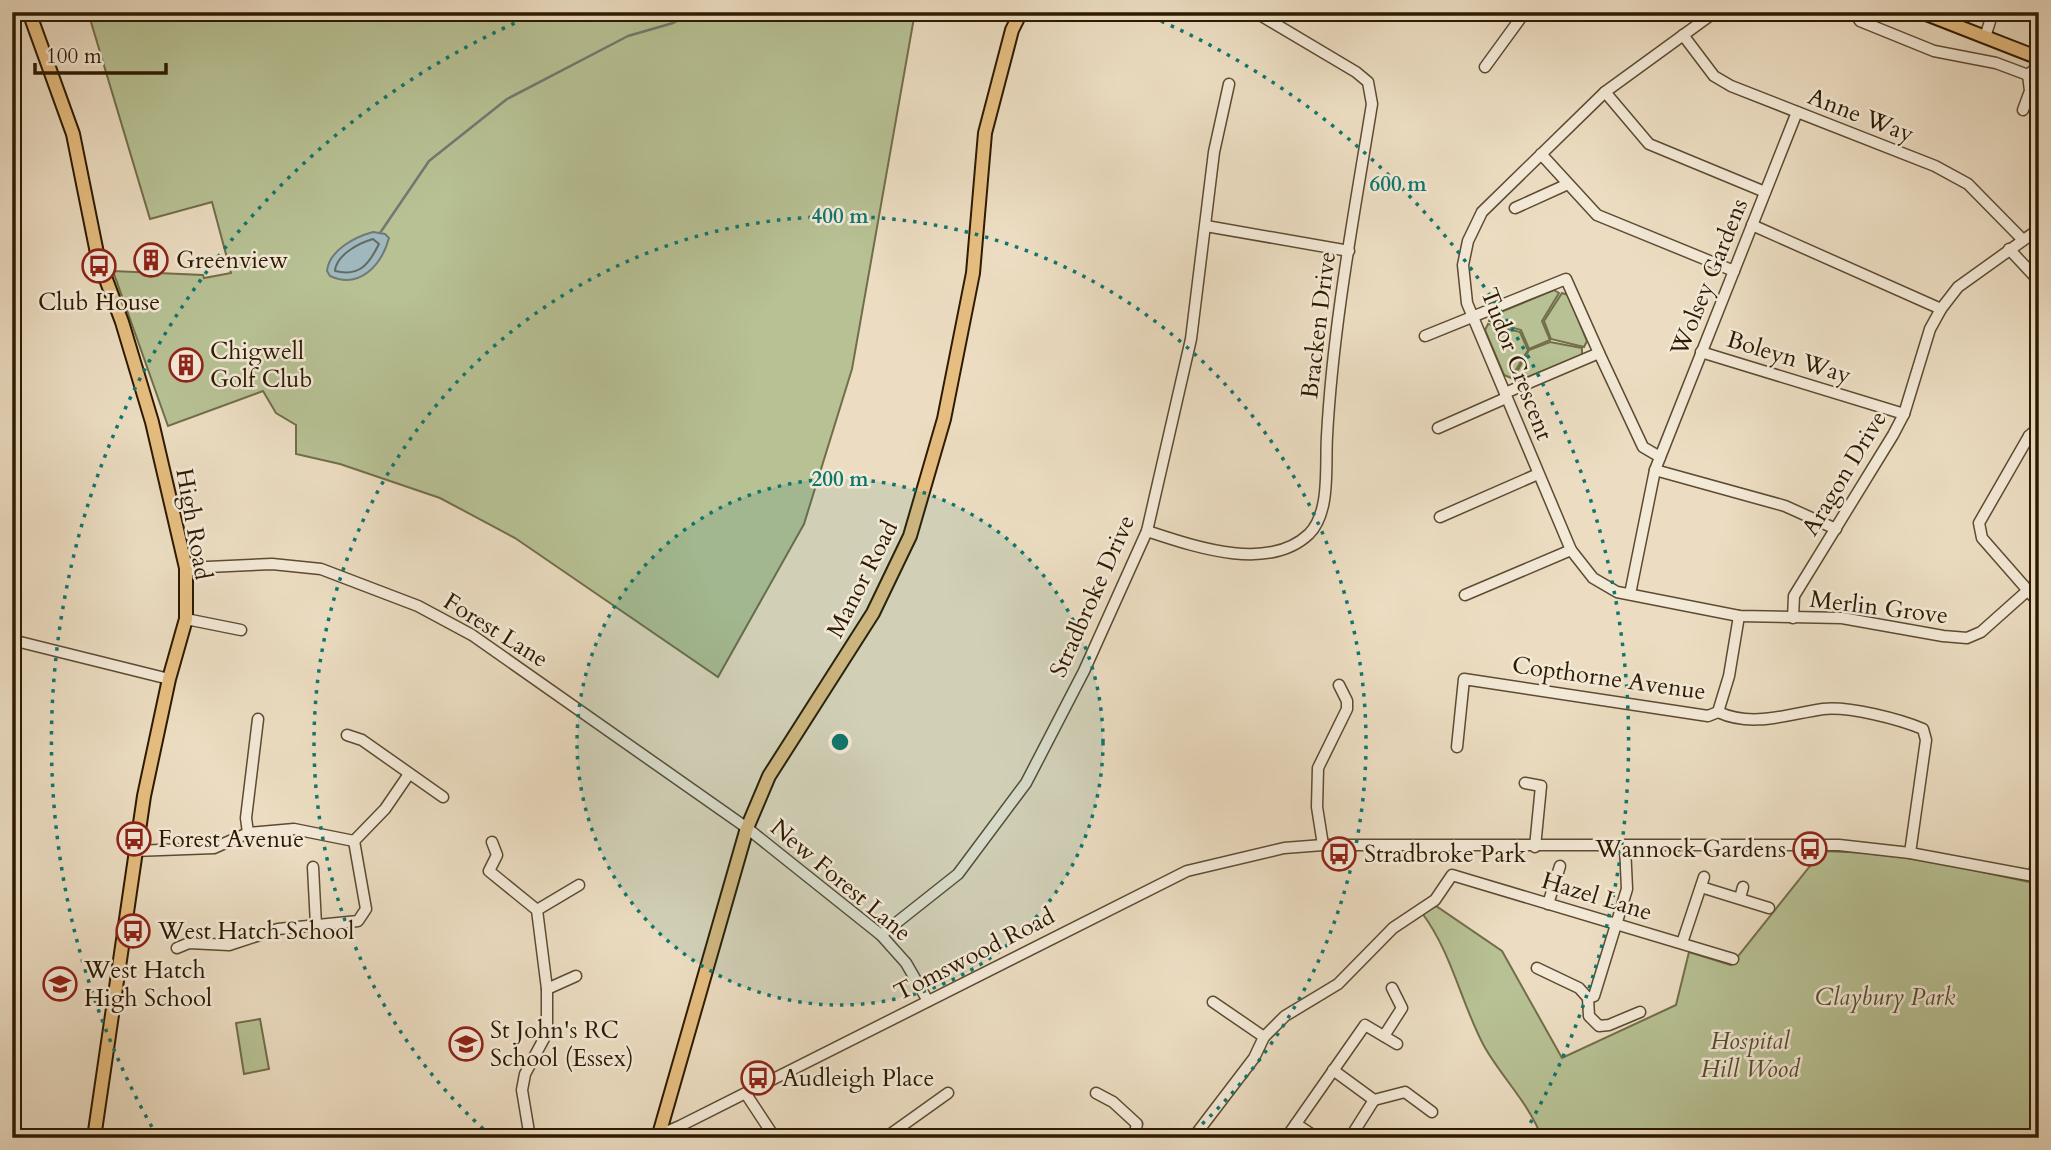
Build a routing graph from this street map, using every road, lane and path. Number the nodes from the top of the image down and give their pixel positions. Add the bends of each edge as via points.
1 (29, 12) edge
2 (1021, 12) edge
3 (1255, 12) edge
4 (1525, 12) edge
5 (1715, 12) edge
6 (1854, 12) edge
7 (1993, 12) edge
8 (1927, 13) edge
9 (1683, 35) junction
10 (1986, 37) junction
11 (2039, 58) edge
12 (2039, 65) edge
13 (1485, 66) dead end
14 (2028, 75) junction
15 (1229, 84) dead end
16 (1605, 92) junction
17 (2023, 110) dead end
18 (1797, 112) junction
19 (1541, 154) junction
20 (1568, 184) junction
21 (1765, 191) junction
22 (1515, 208) dead end
23 (1752, 225) junction
24 (1206, 226) junction
25 (2039, 229) edge
26 (2023, 240) junction
27 (2009, 248) junction
28 (1349, 251) junction
29 (1734, 271) junction
30 (2039, 281) edge
31 (1941, 309) junction
32 (1473, 318) junction
33 (1425, 336) dead end
34 (1701, 352) junction
35 (1599, 354) junction
36 (1506, 396) junction
37 (1904, 414) junction
38 (2039, 427) edge
39 (1438, 428) dead end
40 (2029, 436) junction
41 (2039, 447) edge
42 (1660, 457) junction
43 (1656, 470) junction
44 (1538, 474) junction
45 (1440, 517) dead end
46 (1836, 528) junction
47 (1147, 531) junction
48 (1571, 550) junction
49 (186, 568) junction
50 (2028, 591) junction
51 (1465, 594) dead end
52 (1630, 594) junction
53 (2039, 603) edge
54 (1739, 616) junction
55 (1793, 618) junction
56 (186, 619) junction
57 (241, 630) dead end
58 (12, 640) edge
59 (169, 679) junction
60 (1339, 685) dead end
61 (1718, 712) junction
62 (258, 719) dead end
63 (347, 735) dead end
64 (1457, 747) dead end
65 (409, 774) junction
66 (1525, 783) dead end
67 (443, 797) dead end
68 (747, 828) junction
69 (248, 833) junction
70 (354, 841) junction
71 (492, 842) dead end
72 (2039, 843) edge
73 (1321, 846) junction
74 (1625, 846) junction
75 (1535, 847) junction
76 (134, 851) junction
77 (1910, 853) junction
78 (1560, 866) dead end
79 (313, 867) dead end
80 (2036, 876) edge
81 (579, 885) dead end
82 (1742, 887) dead end
83 (1740, 898) junction
84 (1548, 904) junction
85 (1769, 908) dead end
86 (537, 910) junction
87 (316, 925) junction
88 (1616, 925) junction
89 (881, 935) junction
90 (1682, 943) junction
91 (177, 947) dead end
92 (1733, 960) dead end
93 (1538, 968) dead end
94 (576, 976) dead end
95 (1392, 988) dead end
96 (547, 989) junction
97 (1591, 997) junction
98 (928, 1000) junction
99 (1213, 1002) dead end
100 (1640, 1012) dead end
101 (1384, 1036) junction
102 (1264, 1037) junction
103 (1397, 1044) dead end
104 (1333, 1070) junction
105 (948, 1093) dead end
106 (1096, 1093) dead end
107 (746, 1094) junction
108 (1374, 1100) junction
109 (1432, 1112) dead end
110 (1296, 1124) junction
111 (658, 1136) edge
112 (1135, 1136) edge
113 (94, 1138) edge
114 (530, 1138) edge
115 (642, 1138) edge
116 (775, 1138) edge
117 (884, 1138) edge
118 (1193, 1138) edge
119 (1286, 1138) edge
120 (1317, 1138) edge
121 (1350, 1138) edge

1 - 49 main road, High Road via 73,134 95,246 152,422
2 - 68 main road, Manor Road via 985,133 973,273 944,419 910,536 873,613 769,776
3 - 28 street, Bracken Drive via 1368,82 1372,104
4 - 13 street
5 - 9 street, Tudor Crescent
6 - 14 street via 1860,21 1934,51 1996,63
7 - 10 street
8 - 10 main road
9 - 16 street, Tudor Crescent
9 - 18 street, Anne Way via 1714,76
10 - 11 main road
12 - 14 street
14 - 17 street via 2030,91
15 - 24 street, Stradbroke Drive via 1214,152
16 - 19 street, Tudor Crescent
16 - 21 street via 1649,144
18 - 21 street, Wolsey Gardens
18 - 26 street, Anne Way via 1969,184
19 - 20 street
19 - 32 street, Tudor Crescent via 1482,212 1474,226 1463,265
20 - 22 street
20 - 29 street via 1597,215
21 - 23 street, Wolsey Gardens
23 - 29 street, Wolsey Gardens
23 - 31 street
24 - 28 street
24 - 47 street, Stradbroke Drive via 1191,339
25 - 26 street, Aragon Drive
26 - 27 street, Aragon Drive
27 - 30 street
27 - 31 street, Aragon Drive via 1958,287
28 - 47 street, Bracken Drive via 1331,363 1323,508 1311,532 1290,548 1260,553 1212,552
29 - 34 street, Wolsey Gardens
31 - 37 street, Aragon Drive via 1930,329
32 - 33 street
32 - 35 street via 1566,279
32 - 36 street, Tudor Crescent
34 - 37 street, Boleyn Way
34 - 42 street, Wolsey Gardens
35 - 36 street
35 - 42 street via 1643,447
36 - 39 street
36 - 44 street, Tudor Crescent
37 - 46 street, Aragon Drive
38 - 40 street
40 - 41 street
40 - 50 street via 1979,523 1982,538
42 - 43 street, Wolsey Gardens
43 - 46 street via 1785,506
43 - 52 street, Wolsey Gardens
44 - 45 street
44 - 48 street, Tudor Crescent
46 - 55 street, Aragon Drive via 1794,596
47 - 89 street, Stradbroke Drive via 1084,671 1026,783 958,874
48 - 51 street
48 - 52 street, Tudor Crescent via 1593,578
49 - 56 main road, High Road
49 - 68 street, Forest Lane via 272,564 321,569 418,606 472,635
50 - 53 street
50 - 55 street, Merlin Grove via 1981,632 1966,638 1842,618
52 - 54 street, Tudor Crescent
54 - 55 street, Tudor Crescent
54 - 61 street, Copthorne Avenue
56 - 57 street
56 - 59 main road, High Road
58 - 59 street
59 - 76 main road, High Road
60 - 73 street via 1346,709 1318,768 1316,785
61 - 64 street, Copthorne Avenue via 1708,716 1464,679
61 - 77 street via 1772,720 1825,709 1923,729 1926,740
62 - 69 street
63 - 65 street via 362,740
65 - 67 street
65 - 70 street via 385,809
66 - 75 street via 1541,786
68 - 89 street, New Forest Lane
68 - 111 main road, Manor Road
69 - 70 street via 294,829
69 - 76 street via 214,848
70 - 87 street via 366,909 358,921
71 - 86 street via 496,855 489,871
72 - 80 street
73 - 75 street, Tomswood Road
73 - 98 street, Tomswood Road via 1284,848 1187,871
74 - 75 street, Tomswood Road
74 - 77 street, Tomswood Road via 1839,845
74 - 88 street via 1627,889
76 - 113 main road, High Road
77 - 80 street, Tomswood Road
78 - 84 street
79 - 87 street
81 - 86 street
82 - 83 street
83 - 85 street
83 - 90 street via 1703,882
84 - 88 street, Hazel Lane
84 - 102 street, Hazel Lane via 1452,875 1435,900 1393,928 1338,984 1285,1016
86 - 96 street
87 - 91 street via 278,929 229,945 189,943
88 - 90 street, Hazel Lane
88 - 97 street
89 - 98 street, New Forest Lane via 906,963
90 - 92 street, Hazel Lane
93 - 97 street
94 - 96 street
95 - 101 street via 1402,1008
96 - 114 street via 548,1033 525,1074 522,1090
97 - 100 street via 1589,1016 1599,1026
98 - 107 street, Tomswood Road
99 - 102 street
101 - 103 street
101 - 104 street via 1365,1025
102 - 118 street via 1254,1058
104 - 108 street
104 - 110 street
105 - 117 street
106 - 112 street via 1130,1114 1137,1124
107 - 111 street, Tomswood Road
107 - 116 street
108 - 109 street via 1405,1092
108 - 121 street
110 - 119 street
110 - 120 street
111 - 115 street, Tomswood Road

